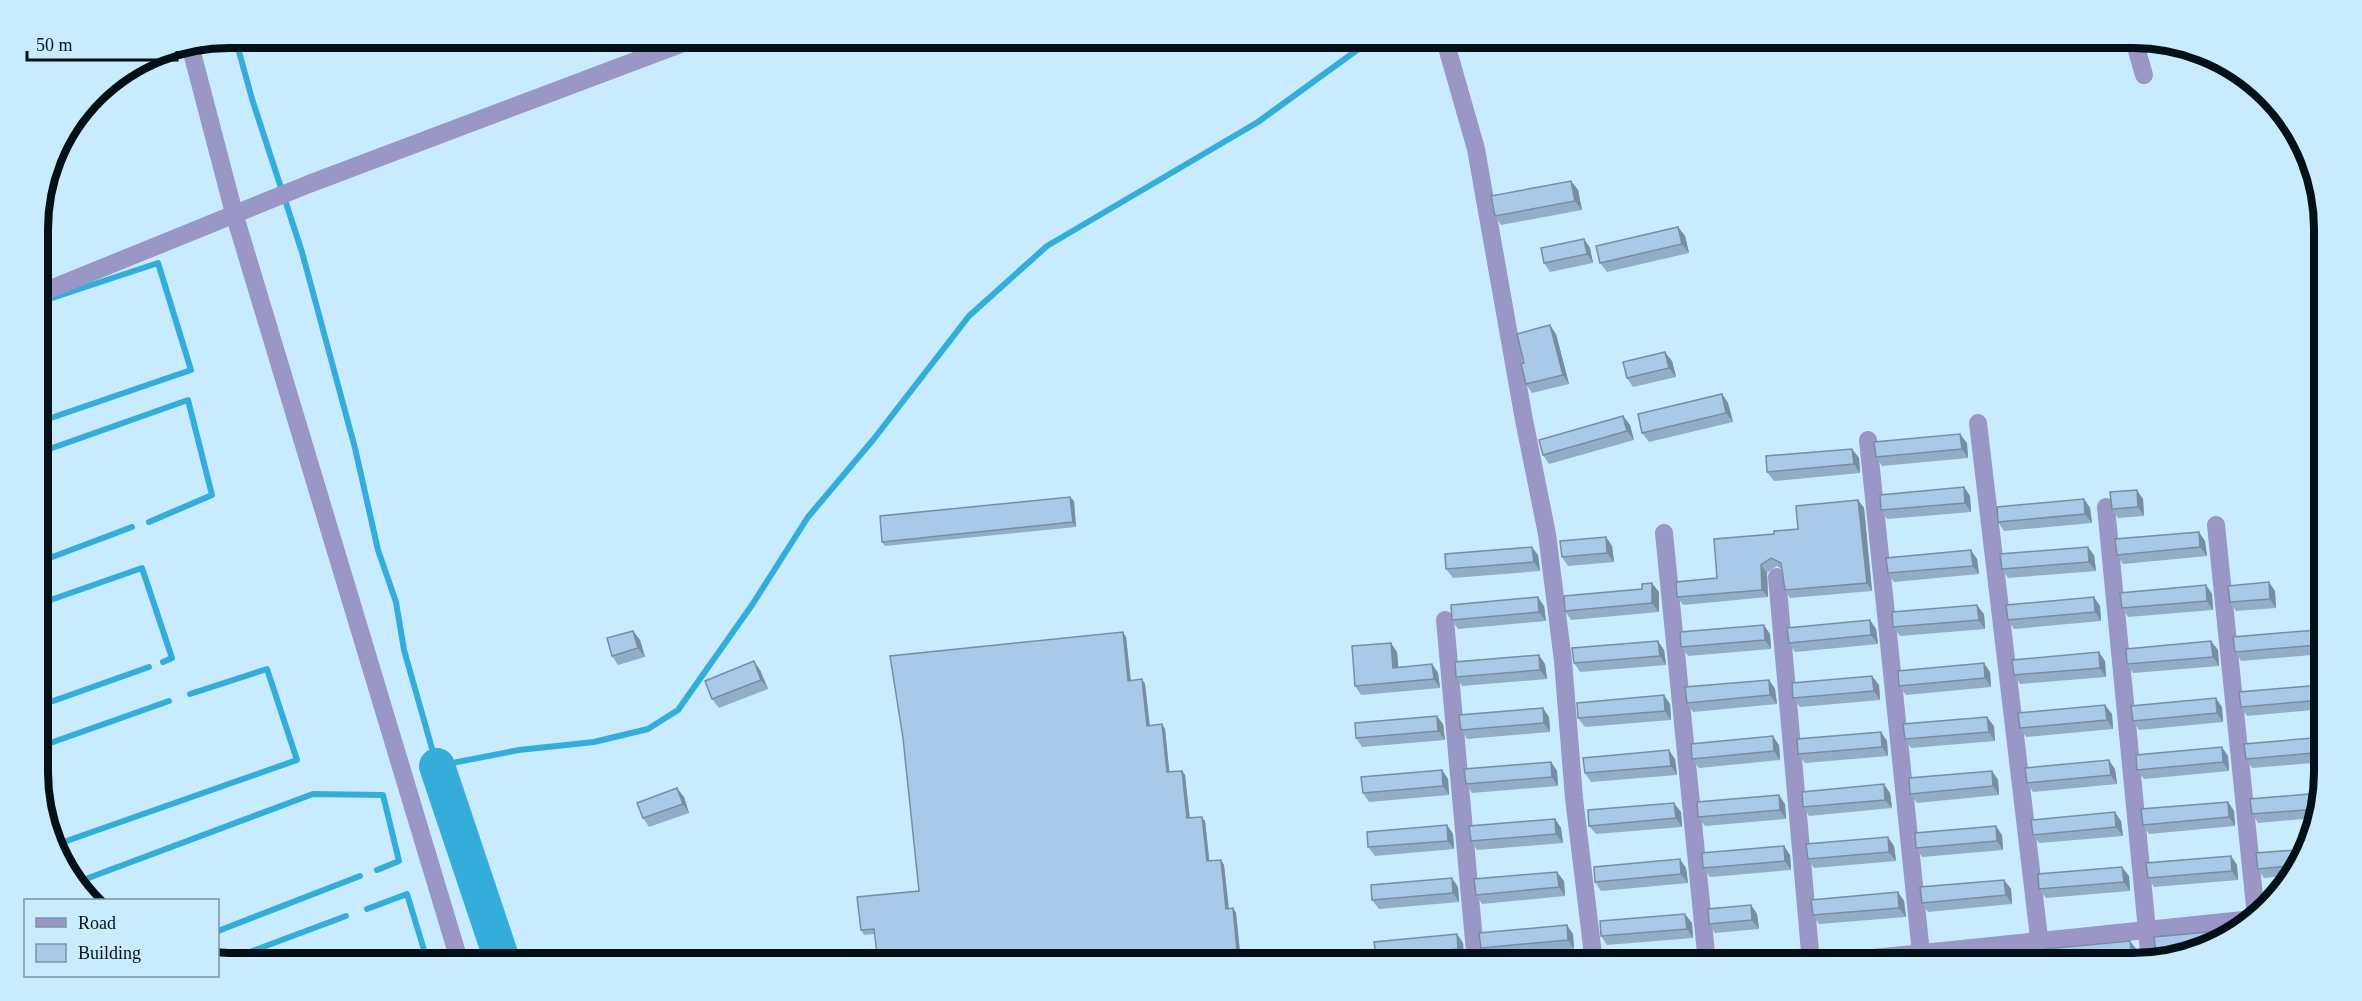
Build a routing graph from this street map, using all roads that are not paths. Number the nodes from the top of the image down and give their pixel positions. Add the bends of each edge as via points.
1 (672, 48) edge
2 (1447, 48) edge
3 (2136, 48) edge
4 (192, 52) edge
5 (2144, 75) dead end
6 (234, 213) junction
7 (48, 290) edge
8 (1978, 423) dead end
9 (1868, 440) dead end
10 (2106, 507) dead end
11 (2216, 525) dead end
12 (1664, 533) dead end
13 (1777, 577) dead end
14 (1445, 620) dead end
15 (2253, 907) edge
16 (2239, 919) edge
17 (2147, 930) junction
18 (2040, 941) junction
19 (2149, 952) edge
20 (457, 953) edge
21 (1475, 953) edge
22 (1593, 953) edge
23 (1706, 953) edge
24 (1810, 953) edge
25 (1921, 953) edge
26 (1957, 953) edge
27 (2041, 953) edge

1 - 6 street
2 - 22 street via 1476,149 1547,534
3 - 5 street
4 - 6 street
6 - 7 street
6 - 20 street
8 - 18 street
9 - 25 street
10 - 17 street
11 - 15 street
12 - 23 street
13 - 24 street
14 - 21 street
16 - 17 street
17 - 18 street
17 - 19 street
18 - 26 street
18 - 27 street

